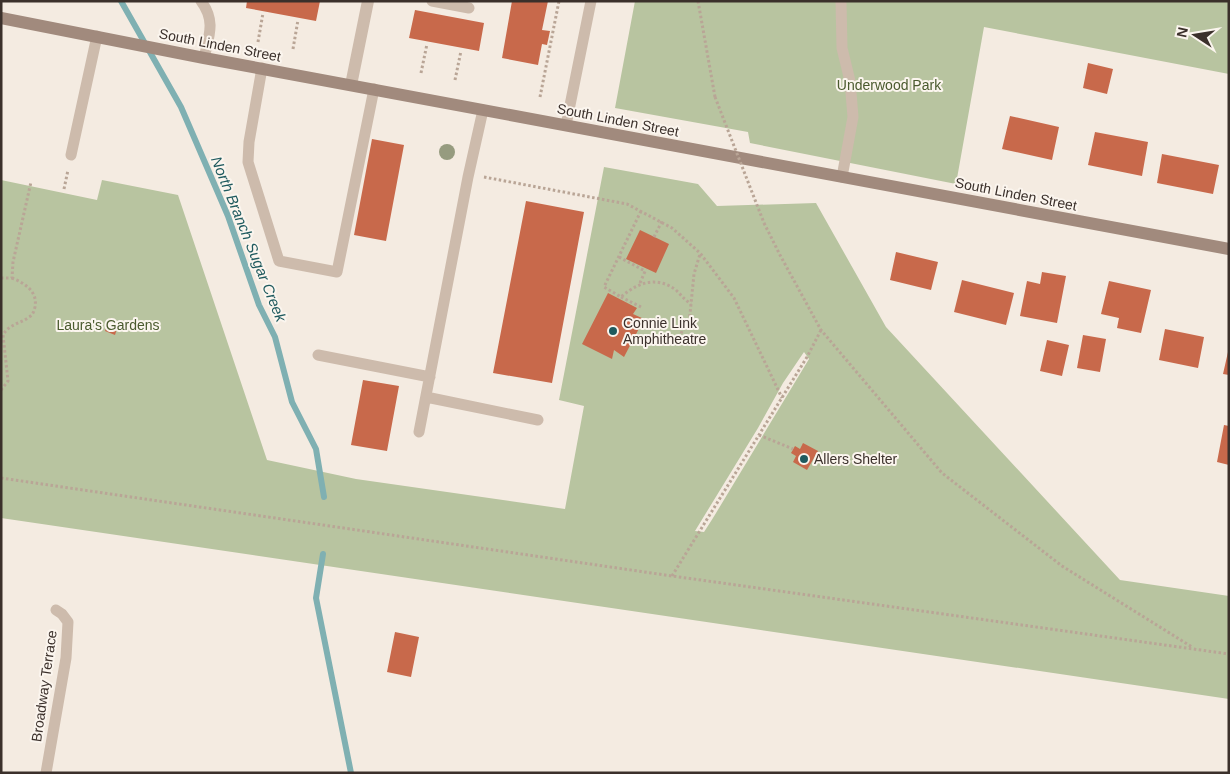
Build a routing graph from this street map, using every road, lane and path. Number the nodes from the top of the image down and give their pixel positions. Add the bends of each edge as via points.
1 (201, 1) edge
2 (368, 1) edge
3 (432, 1) edge
4 (559, 1) edge
5 (591, 1) edge
6 (698, 1) edge
7 (840, 1) edge
8 (469, 8) dead end
9 (263, 14) dead end
10 (1, 18) edge
11 (298, 20) dead end
12 (99, 36) junction
13 (258, 42) dead end
14 (426, 44) dead end
15 (293, 49) dead end
16 (461, 51) dead end
17 (204, 58) junction
18 (262, 68) junction
19 (421, 73) dead end
20 (455, 80) dead end
21 (351, 85) junction
22 (374, 89) junction
23 (540, 96) dead end
24 (483, 110) junction
25 (566, 125) junction
26 (71, 155) dead end
27 (469, 174) junction
28 (842, 177) junction
29 (31, 182) dead end
30 (641, 211) junction
31 (662, 221) junction
32 (654, 237) dead end
33 (1229, 249) edge
34 (700, 253) junction
35 (619, 258) junction
36 (1, 278) edge
37 (12, 278) junction
38 (640, 283) junction
39 (621, 297) junction
40 (691, 304) junction
41 (641, 307) dead end
42 (821, 330) junction
43 (678, 343) dead end
44 (318, 355) dead end
45 (430, 377) junction
46 (1, 390) edge
47 (426, 397) junction
48 (782, 398) junction
49 (538, 420) dead end
50 (419, 432) dead end
51 (759, 435) junction
52 (793, 449) dead end
53 (1, 478) edge
54 (672, 576) junction
55 (56, 610) dead end
56 (1194, 648) junction
57 (1229, 654) edge
58 (46, 773) edge

1 - 17 lane via 211,20
2 - 21 street
3 - 8 lane
4 - 23 path
5 - 25 lane
6 - 42 path, bridge via 715,97 764,222
7 - 28 lane via 842,48 850,81 853,117
9 - 13 path
10 - 12 main road, South Linden Street
11 - 15 path
12 - 17 main road, South Linden Street
12 - 26 lane
14 - 19 path
16 - 20 path
17 - 18 main road, South Linden Street
18 - 21 main road, South Linden Street
18 - 22 lane via 248,162 279,261 337,272
21 - 22 main road, South Linden Street
22 - 24 main road, South Linden Street
24 - 25 main road, South Linden Street
24 - 27 lane
25 - 28 main road, South Linden Street
27 - 30 path via 627,204
27 - 45 lane
28 - 33 main road, South Linden Street
29 - 37 path
30 - 31 path
30 - 35 path
31 - 32 path
31 - 34 path
34 - 40 path
34 - 48 path via 734,298
35 - 38 path via 646,270
35 - 39 path via 604,287
36 - 37 path
37 - 46 path via 33,291 36,305 30,317 6,329 3,335 8,381
38 - 39 path
38 - 40 path via 664,283
39 - 41 path
40 - 43 path via 689,324 682,331
42 - 48 path
42 - 56 path via 942,473 1062,566
44 - 45 lane
45 - 47 lane
47 - 49 lane
47 - 50 lane
48 - 51 path
51 - 52 path
51 - 54 path
53 - 54 path
54 - 56 path
55 - 58 lane, Broadway Terrace via 68,622 66,658
56 - 57 path

